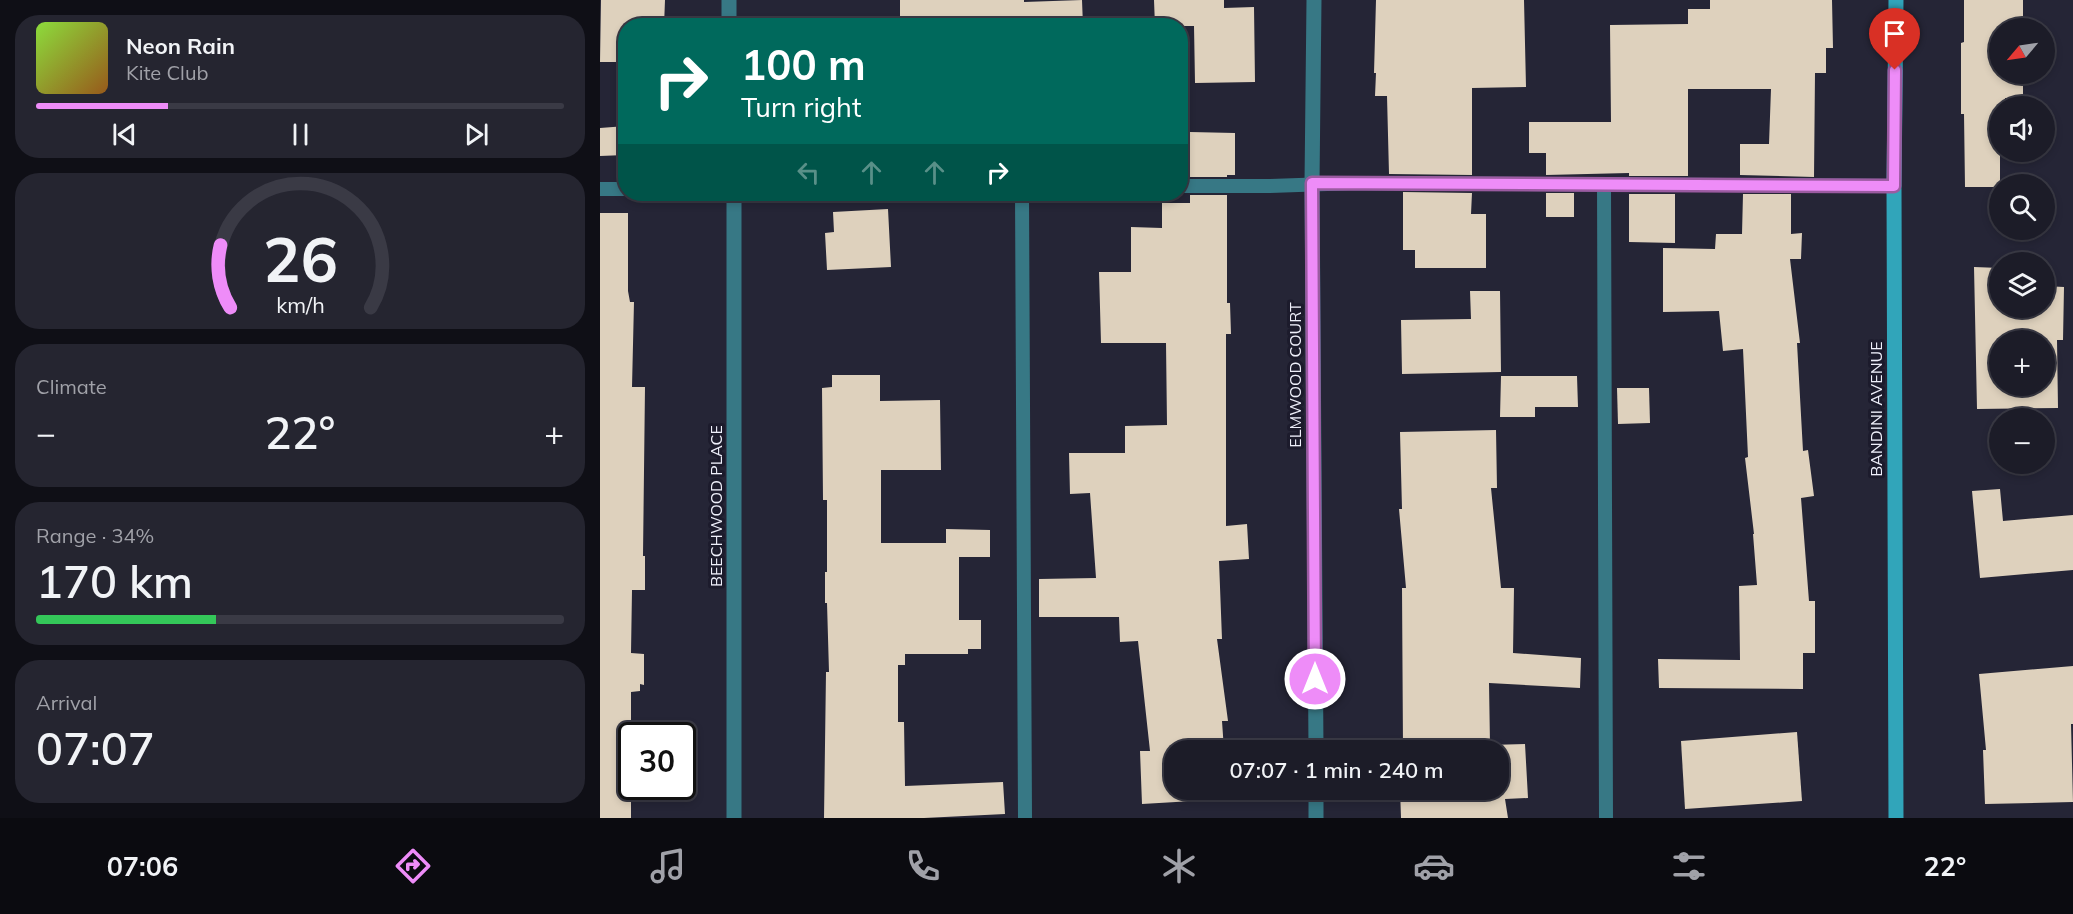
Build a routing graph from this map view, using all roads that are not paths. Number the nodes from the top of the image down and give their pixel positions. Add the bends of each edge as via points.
1 (729, 0) edge
2 (1314, 0) edge
3 (1896, 0) edge
4 (729, 18) edge
5 (1312, 183) junction
6 (1604, 184) junction
7 (1188, 186) edge
8 (1894, 186) junction
9 (600, 189) edge
10 (618, 189) edge
11 (734, 201) edge
12 (1022, 201) edge
13 (1316, 740) edge
14 (1316, 800) edge
15 (734, 818) edge
16 (1025, 818) edge
17 (1316, 818) edge
18 (1606, 818) edge
19 (1896, 818) edge

1 - 4 street
2 - 5 street, ELMWOOD COURT
3 - 8 street, BANDINI AVENUE
5 - 6 lane
5 - 7 lane
5 - 13 street, ELMWOOD COURT
6 - 8 lane
6 - 18 lane
8 - 19 street, BANDINI AVENUE
9 - 10 lane
11 - 15 street, BEECHWOOD PLACE
12 - 16 lane
14 - 17 street

